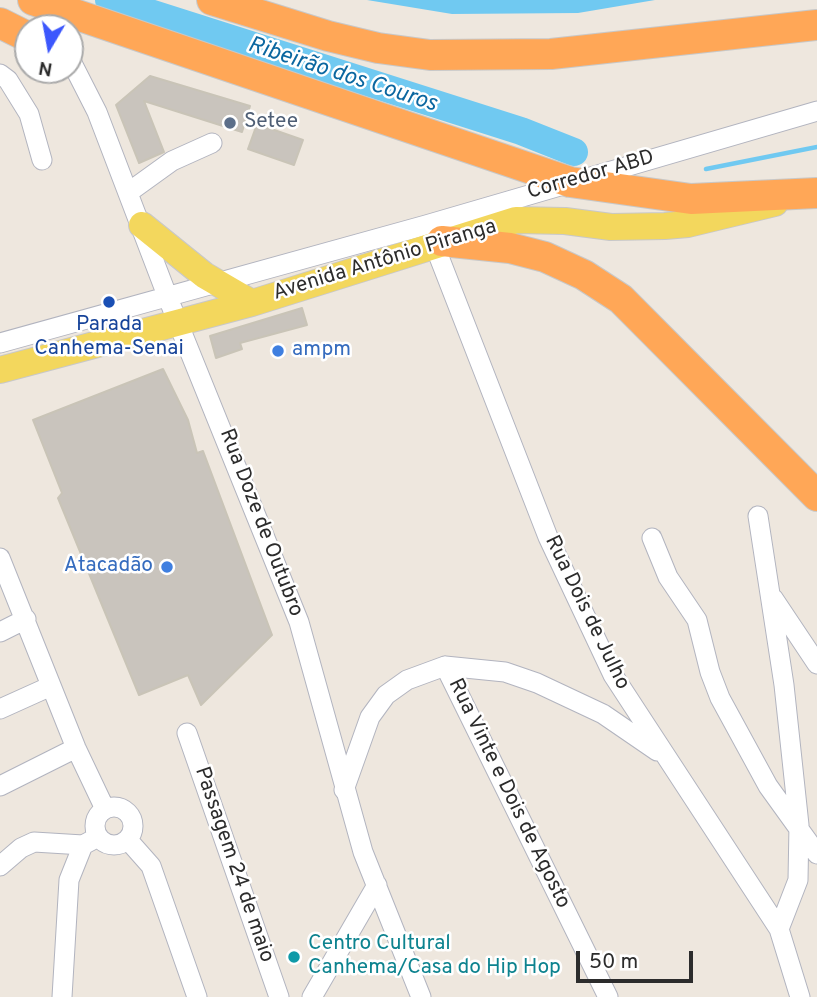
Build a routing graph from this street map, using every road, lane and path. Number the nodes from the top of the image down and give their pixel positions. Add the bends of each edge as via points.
1 (37, 0) edge
2 (212, 0) edge
3 (817, 25) edge
4 (0, 74) edge
5 (83, 84) edge
6 (817, 111) edge
7 (212, 143) dead end
8 (42, 160) dead end
9 (570, 182) junction
10 (129, 192) junction
11 (817, 193) edge
12 (142, 225) junction
13 (438, 243) junction
14 (218, 283) junction
15 (168, 298) junction
16 (252, 303) junction
17 (180, 322) junction
18 (0, 343) edge
19 (0, 370) edge
20 (817, 496) edge
21 (758, 516) dead end
22 (652, 538) dead end
23 (0, 558) edge
24 (770, 593) junction
25 (26, 619) junction
26 (0, 632) edge
27 (817, 664) edge
28 (445, 666) junction
29 (51, 686) junction
30 (0, 709) edge
31 (187, 733) dead end
32 (76, 748) junction
33 (667, 758) junction
34 (0, 786) edge
35 (344, 791) junction
36 (105, 809) junction
37 (799, 825) junction
38 (128, 840) junction
39 (91, 841) junction
40 (817, 854) edge
41 (0, 866) edge
42 (377, 885) junction
43 (779, 929) junction
44 (62, 997) edge
45 (197, 997) edge
46 (279, 997) edge
47 (312, 997) edge
48 (421, 997) edge
49 (608, 997) edge
50 (800, 997) edge

1 - 9 highway
2 - 3 highway via 328,36 430,55 551,54
4 - 8 street via 29,114
5 - 10 street, Rua Doze de Outubro
6 - 9 street, Corredor ABD
7 - 10 street via 172,161
9 - 11 highway via 691,199
9 - 14 street, Corredor ABD
10 - 12 street, Rua Doze de Outubro
11 - 13 main road, Avenida Antônio Piranga via 688,224 611,227 516,220
12 - 14 main road
12 - 15 street, Rua Doze de Outubro
13 - 16 main road, Avenida Antônio Piranga
13 - 20 highway via 510,248 545,257 621,299
13 - 33 street, Rua Dois de Julho via 548,537 613,675
14 - 15 street, Corredor ABD
14 - 16 main road
15 - 17 street, Rua Doze de Outubro
15 - 18 street, Corredor ABD
16 - 17 main road, Avenida Antônio Piranga
17 - 19 main road, Avenida Antônio Piranga
17 - 35 street, Rua Doze de Outubro via 299,622
21 - 24 street
22 - 37 street via 668,577 696,621 720,698 768,786
23 - 25 street
24 - 27 street
24 - 37 street
25 - 26 street
25 - 29 street
28 - 33 street via 505,672 537,682 603,714
28 - 35 street via 407,680 386,695 370,717
28 - 49 street, Rua Vinte e Dois de Agosto
29 - 30 street
29 - 32 street
31 - 46 street, Passagem 24 de maio
32 - 34 street
32 - 36 street
33 - 43 street, Rua Dois de Julho
35 - 42 street, Rua Doze de Outubro
36 - 38 street via 117,807 132,817 134,829
36 - 39 street
37 - 40 street
37 - 43 street via 798,880
38 - 39 street via 109,845
38 - 45 street via 151,866
39 - 41 street via 34,842
39 - 44 street via 68,880
42 - 47 street
42 - 48 street, Rua Doze de Outubro
43 - 50 street, Rua Dois de Julho

